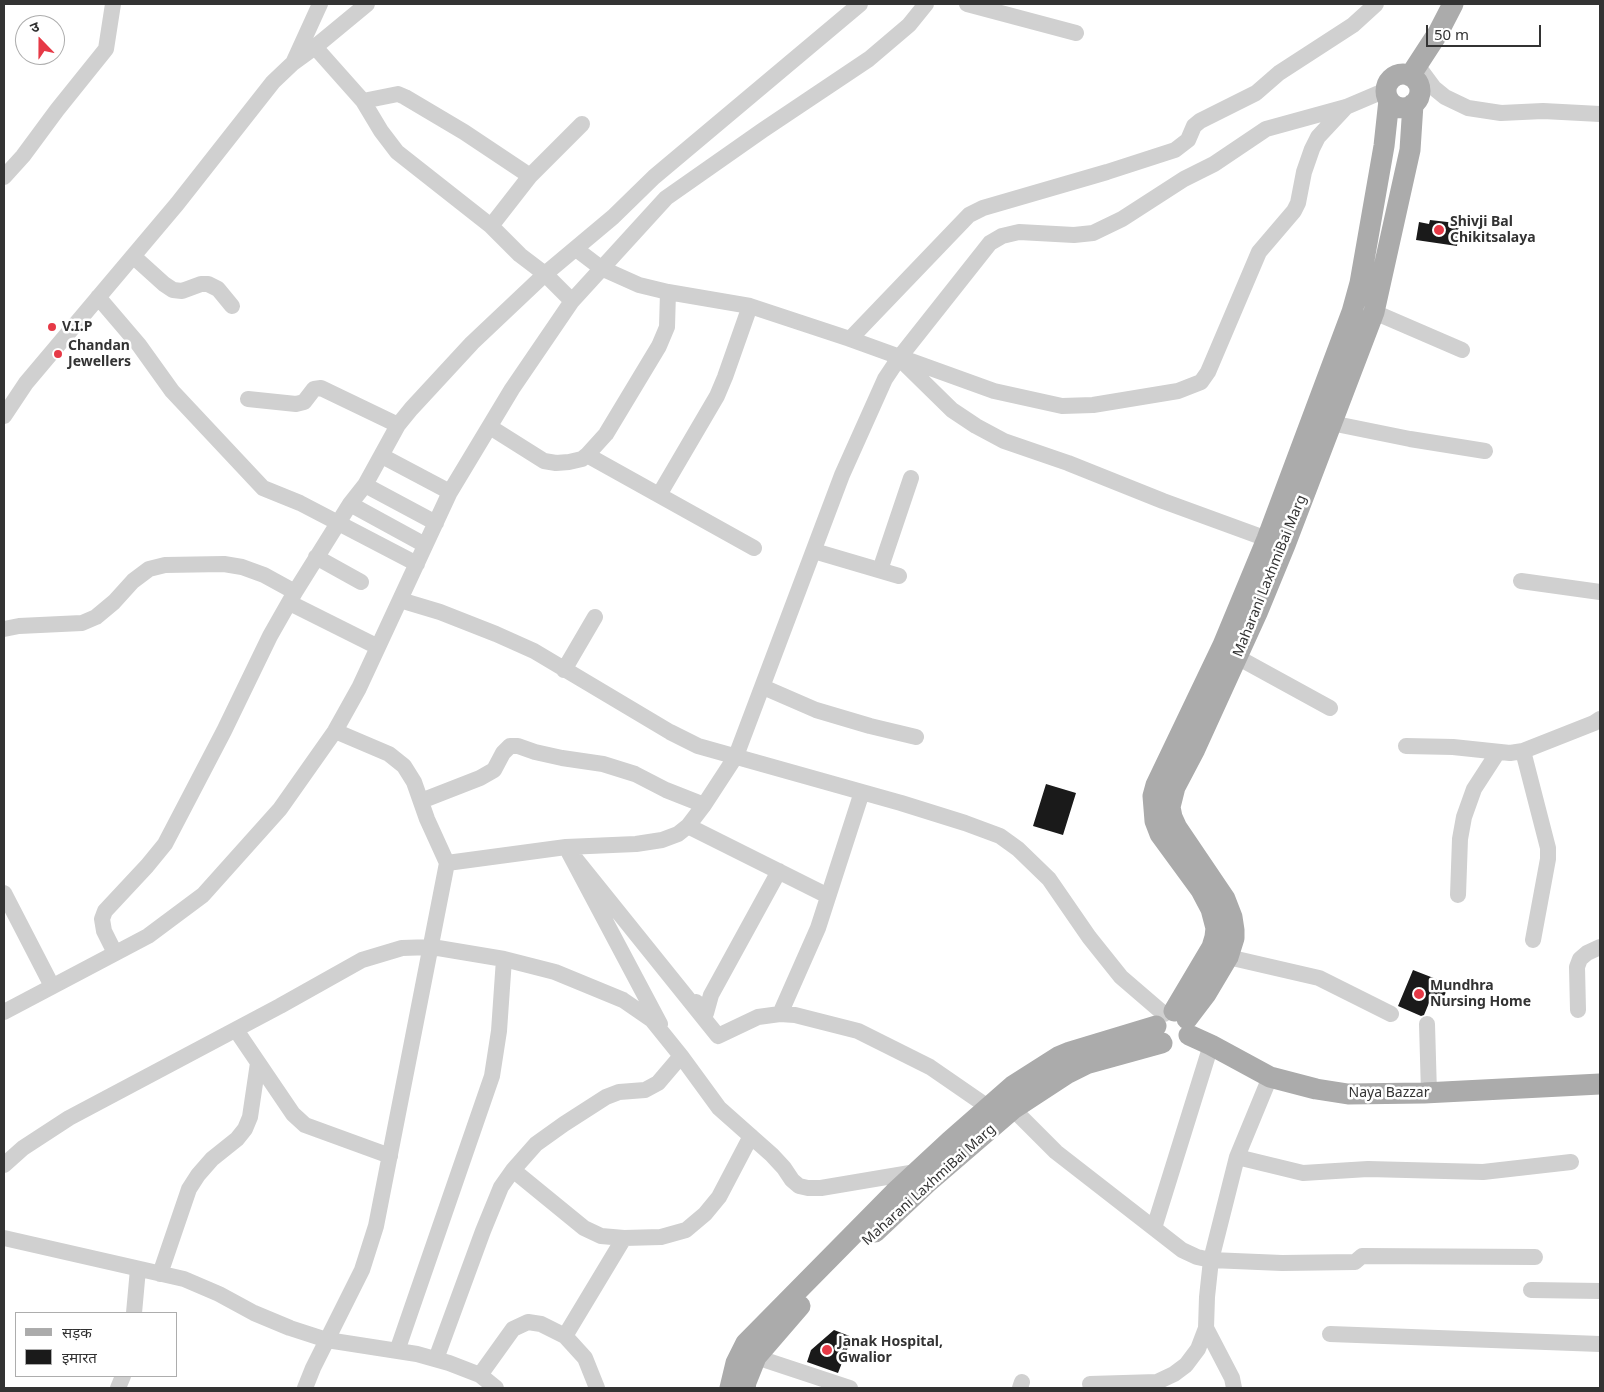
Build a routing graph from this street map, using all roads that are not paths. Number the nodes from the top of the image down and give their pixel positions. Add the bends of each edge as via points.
1 (113, 4) edge
2 (320, 4) edge
3 (367, 4) edge
4 (860, 4) edge
5 (926, 4) edge
6 (967, 4) edge
7 (1376, 4) edge
8 (1453, 4) edge
9 (1076, 33) dead end
10 (315, 47) junction
11 (293, 63) junction
12 (1414, 70) junction
13 (1388, 95) junction
14 (363, 101) junction
15 (1413, 104) junction
16 (1346, 107) junction
17 (1600, 114) edge
18 (582, 124) dead end
19 (530, 176) junction
20 (4, 177) edge
21 (491, 226) junction
22 (576, 249) junction
23 (133, 256) junction
24 (602, 268) junction
25 (545, 274) junction
26 (668, 292) junction
27 (98, 297) junction
28 (572, 301) junction
29 (232, 306) dead end
30 (750, 306) junction
31 (1374, 312) junction
32 (850, 339) junction
33 (1462, 350) dead end
34 (899, 358) junction
35 (248, 399) dead end
36 (4, 416) edge
37 (1331, 423) junction
38 (398, 425) junction
39 (490, 427) junction
40 (1485, 450) dead end
41 (587, 455) junction
42 (382, 456) junction
43 (911, 478) dead end
44 (365, 484) junction
45 (450, 492) junction
46 (659, 495) junction
47 (350, 504) junction
48 (339, 523) junction
49 (436, 523) junction
50 (1267, 540) junction
51 (426, 545) junction
52 (754, 548) dead end
53 (814, 551) junction
54 (316, 557) junction
55 (417, 564) junction
56 (880, 570) junction
57 (899, 576) dead end
58 (1520, 581) dead end
59 (361, 582) dead end
60 (1600, 592) edge
61 (292, 598) junction
62 (400, 600) junction
63 (595, 617) dead end
64 (4, 629) edge
65 (378, 647) junction
66 (1237, 657) junction
67 (564, 670) junction
68 (764, 687) junction
69 (1330, 708) dead end
70 (1600, 718) edge
71 (335, 730) junction
72 (916, 737) dead end
73 (1406, 746) dead end
74 (1523, 751) junction
75 (1498, 752) junction
76 (736, 756) junction
77 (862, 792) junction
78 (421, 800) junction
79 (704, 805) junction
80 (688, 826) junction
81 (566, 847) junction
82 (448, 863) junction
83 (778, 872) junction
84 (4, 893) edge
85 (1458, 895) dead end
86 (828, 896) junction
87 (1533, 940) dead end
88 (432, 947) junction
89 (1600, 947) edge
90 (115, 954) junction
91 (1228, 957) junction
92 (504, 959) junction
93 (52, 986) junction
94 (1578, 1010) dead end
95 (4, 1012) edge
96 (780, 1014) junction
97 (1391, 1014) dead end
98 (1427, 1024) dead end
99 (1172, 1025) junction
100 (236, 1030) junction
101 (1212, 1045) junction
102 (676, 1050) junction
103 (258, 1063) junction
104 (1270, 1077) junction
105 (1600, 1084) edge
106 (1429, 1093) junction
107 (988, 1107) junction
108 (1013, 1109) junction
109 (751, 1136) junction
110 (390, 1156) junction
111 (1237, 1156) junction
112 (1571, 1162) dead end
113 (4, 1165) edge
114 (512, 1170) junction
115 (916, 1172) junction
116 (1154, 1228) junction
117 (4, 1238) edge
118 (624, 1238) junction
119 (1535, 1257) dead end
120 (1211, 1260) junction
121 (138, 1269) junction
122 (160, 1274) junction
123 (1531, 1290) dead end
124 (1600, 1291) edge
125 (134, 1312) edge
126 (1206, 1328) junction
127 (1330, 1334) dead end
128 (565, 1336) junction
129 (327, 1340) junction
130 (1600, 1344) edge
131 (397, 1351) junction
132 (756, 1357) junction
133 (436, 1359) junction
134 (480, 1375) junction
135 (1090, 1384) dead end
136 (305, 1388) edge
137 (496, 1388) edge
138 (597, 1388) edge
139 (730, 1388) edge
140 (745, 1388) edge
141 (850, 1388) edge
142 (1234, 1388) edge

1 - 20 street via 106,49
2 - 11 street
3 - 10 street
4 - 22 street via 654,177
5 - 24 street via 909,25 868,59 666,198
6 - 9 street
7 - 32 street via 1352,25 1279,73 1256,93 1200,121 1188,140 1175,150 983,208 970,215
8 - 12 main road
10 - 11 street
10 - 14 street
11 - 23 street via 273,82
12 - 13 main road via 1394,77 1387,85
12 - 15 main road via 1420,89
12 - 17 street via 1445,97 1468,108 1501,113
13 - 15 main road via 1397,106
13 - 16 street
13 - 50 main road via 1384,146 1360,283
14 - 19 street via 393,95 404,97
14 - 21 street via 397,152
15 - 31 main road, Maharani LaxhmiBai Marg via 1410,150
16 - 34 street via 1266,129 1214,164 1093,233 1020,232 1002,236 990,243
16 - 34 street via 1318,137 1304,172 1298,203 1258,252 1201,382 1178,391 1092,405 1062,406 994,391
18 - 19 street
19 - 21 street
21 - 25 street
22 - 24 street
22 - 25 street
23 - 27 street
23 - 29 street via 173,290 182,291 208,284 218,289
24 - 26 street via 639,285
24 - 28 street
25 - 28 street
25 - 38 street via 472,342
26 - 30 street
26 - 41 street via 667,327 659,346 606,434
27 - 36 street via 26,383
27 - 48 street via 139,345 172,391 264,488
28 - 39 street
30 - 32 street
30 - 46 street via 717,396
31 - 33 street
31 - 37 main road, Maharani LaxhmiBai Marg
32 - 34 street
34 - 50 street via 952,410 1004,440
34 - 53 street via 885,379 842,475
35 - 38 street via 296,404 304,402 314,389 321,388
37 - 40 street
37 - 66 main road, Maharani LaxhmiBai Marg via 1285,545
38 - 42 street
39 - 41 street via 544,461 569,462 582,460
39 - 45 street
41 - 46 street
42 - 44 street
42 - 45 street
43 - 56 street
44 - 47 street
44 - 49 street
45 - 49 street
46 - 52 street
47 - 48 street
47 - 51 street
48 - 54 street
48 - 55 street
49 - 51 street
50 - 99 main road via 1223,646 1156,785 1155,821 1160,834 1201,890 1216,928 1212,946
51 - 55 street
53 - 56 street
53 - 68 street
54 - 59 street
54 - 61 street
55 - 62 street
56 - 57 street
58 - 60 street
61 - 64 street via 264,575 242,567 224,564 165,565 149,569 96,617 82,623
61 - 65 street
61 - 90 street via 165,844 105,911 102,919 104,931
62 - 65 street
62 - 67 street via 496,634 534,651
63 - 67 street
65 - 71 street
66 - 69 street
66 - 91 main road, Maharani LaxhmiBai Marg via 1175,787 1170,807 1177,828 1225,899 1232,917 1234,938
67 - 76 street via 684,739 715,752
68 - 72 street via 816,710
68 - 76 street
70 - 74 street
71 - 78 street via 389,754 404,766
71 - 90 street via 280,809 203,895 148,936
73 - 75 street
74 - 75 street
74 - 87 street via 1548,848
75 - 85 street via 1474,789 1464,817
76 - 77 street
76 - 79 street
77 - 86 street
77 - 99 street via 965,823 1000,836 1018,849 1049,879 1120,977
78 - 79 street via 480,778 494,770 510,746 518,746 635,774
78 - 82 street
79 - 80 street
80 - 81 street via 662,840
80 - 83 street
81 - 82 street
81 - 83 street via 706,1013 711,995
81 - 96 street via 718,1036 758,1017
81 - 102 street
82 - 88 street
83 - 86 street
84 - 93 street
86 - 96 street via 818,928
88 - 92 street
88 - 100 street via 402,948 362,960
88 - 110 street
89 - 94 street via 1580,959 1577,967
90 - 93 street
91 - 97 street via 1319,978
91 - 99 main road, Maharani LaxhmiBai Marg via 1206,994
92 - 102 street via 555,972 623,1000 652,1020
92 - 131 street via 500,1031 492,1076
93 - 95 street
96 - 107 street via 858,1031 930,1067
98 - 106 street
99 - 101 main road, Naya Bazzar
99 - 107 main road via 1058,1057 1014,1085
99 - 108 main road, Maharani LaxhmiBai Marg via 1068,1073
100 - 103 street
100 - 113 street via 69,1118 23,1148
101 - 104 main road, Naya Bazzar
101 - 116 street
102 - 109 street via 719,1108
102 - 114 street via 658,1083 645,1090 619,1092 600,1100 536,1144
103 - 110 street via 293,1114 306,1125
103 - 122 street via 245,1130 212,1159 189,1189
104 - 106 main road, Naya Bazzar via 1348,1094
104 - 111 street
105 - 106 main road, Naya Bazzar
107 - 115 main road
108 - 116 street via 1056,1152
108 - 132 main road, Maharani LaxhmiBai Marg via 886,1222 794,1312
109 - 115 street via 792,1180 808,1188
109 - 118 street via 719,1197 686,1230 661,1237
110 - 129 street via 376,1226 362,1270
111 - 112 street via 1304,1173 1368,1169 1483,1172
111 - 120 street
114 - 118 street via 584,1228 601,1236
114 - 133 street via 501,1186
115 - 139 main road via 746,1343 736,1363
116 - 120 street via 1182,1250
117 - 121 street
118 - 128 street
119 - 120 street via 1362,1256 1355,1262 1282,1263
120 - 126 street
121 - 122 street
121 - 125 street
122 - 129 street via 184,1279 263,1317
123 - 124 street
126 - 135 street via 1198,1349 1174,1374 1157,1382
126 - 142 street
127 - 130 street
128 - 134 street via 541,1324 528,1322 513,1329
128 - 138 street via 584,1358
129 - 131 street
129 - 136 street
131 - 133 street
132 - 140 main road, Maharani LaxhmiBai Marg
132 - 141 street
133 - 134 street
134 - 137 street

